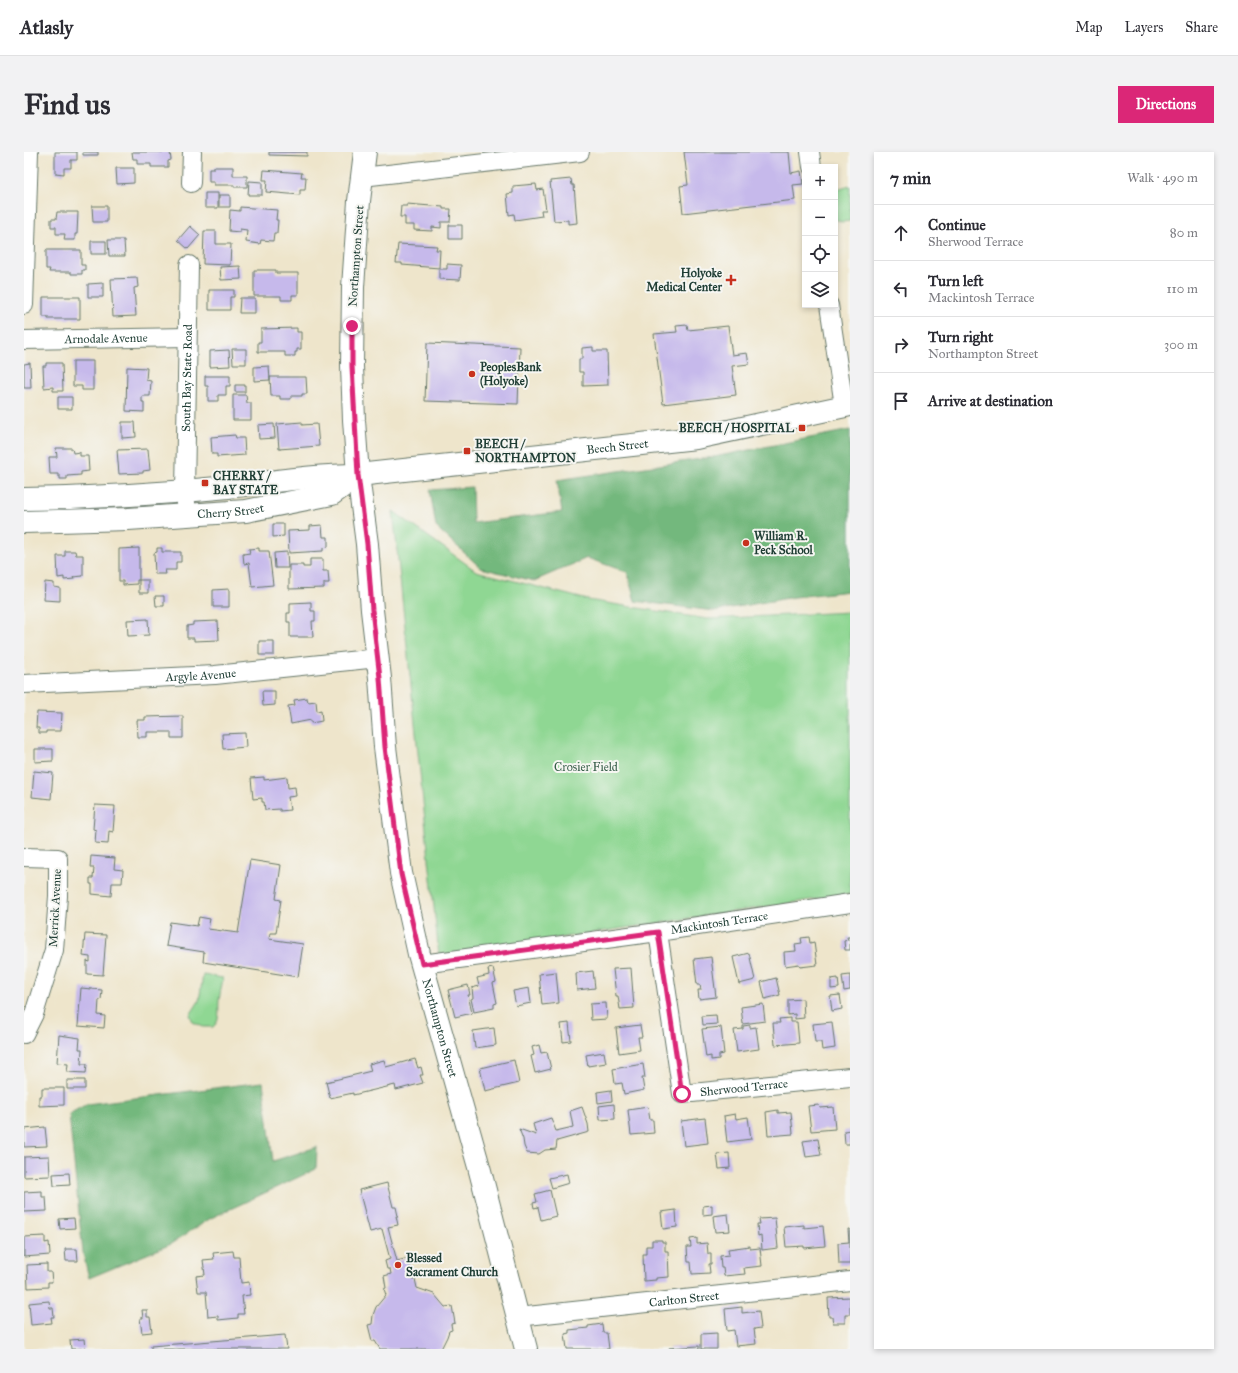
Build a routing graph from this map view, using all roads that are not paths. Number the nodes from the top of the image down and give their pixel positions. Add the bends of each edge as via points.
1 (29, 152) edge
2 (192, 152) edge
3 (365, 152) edge
4 (580, 152) edge
5 (810, 152) edge
6 (812, 164) edge
7 (362, 178) junction
8 (191, 183) dead end
9 (189, 265) dead end
10 (24, 305) edge
11 (831, 308) edge
12 (187, 337) junction
13 (24, 340) edge
14 (847, 406) edge
15 (358, 475) junction
16 (185, 490) junction
17 (24, 499) edge
18 (187, 515) junction
19 (24, 522) edge
20 (378, 658) junction
21 (24, 684) edge
22 (24, 857) edge
23 (850, 903) edge
24 (658, 932) junction
25 (422, 964) junction
26 (24, 1034) edge
27 (850, 1077) edge
28 (850, 1281) edge
29 (518, 1317) junction
30 (526, 1349) edge

1 - 10 street
2 - 8 street
3 - 7 main road, Northampton Street
4 - 7 street
5 - 6 street
7 - 15 main road, Northampton Street via 352,313
9 - 12 street, South Bay State Road
11 - 14 street
12 - 13 street, Arnodale Avenue
12 - 16 street, South Bay State Road
14 - 15 main road, Beech Street via 696,438
15 - 16 main road, Cherry Street via 331,475
15 - 18 main road, Cherry Street via 332,494 246,511
15 - 20 main road, Northampton Street
16 - 17 main road, Cherry Street
16 - 18 street, South Bay State Road
18 - 19 main road, Cherry Street
20 - 21 street, Argyle Avenue via 215,675
20 - 25 main road, Northampton Street via 385,747 401,874
22 - 26 street, Merrick Avenue via 58,858 58,896 54,950 34,1014
23 - 24 street, Mackintosh Terrace
24 - 25 street, Mackintosh Terrace
24 - 27 street, Sherwood Terrace via 682,1094
25 - 29 main road, Northampton Street
28 - 29 street, Carlton Street
29 - 30 main road, Northampton Street

